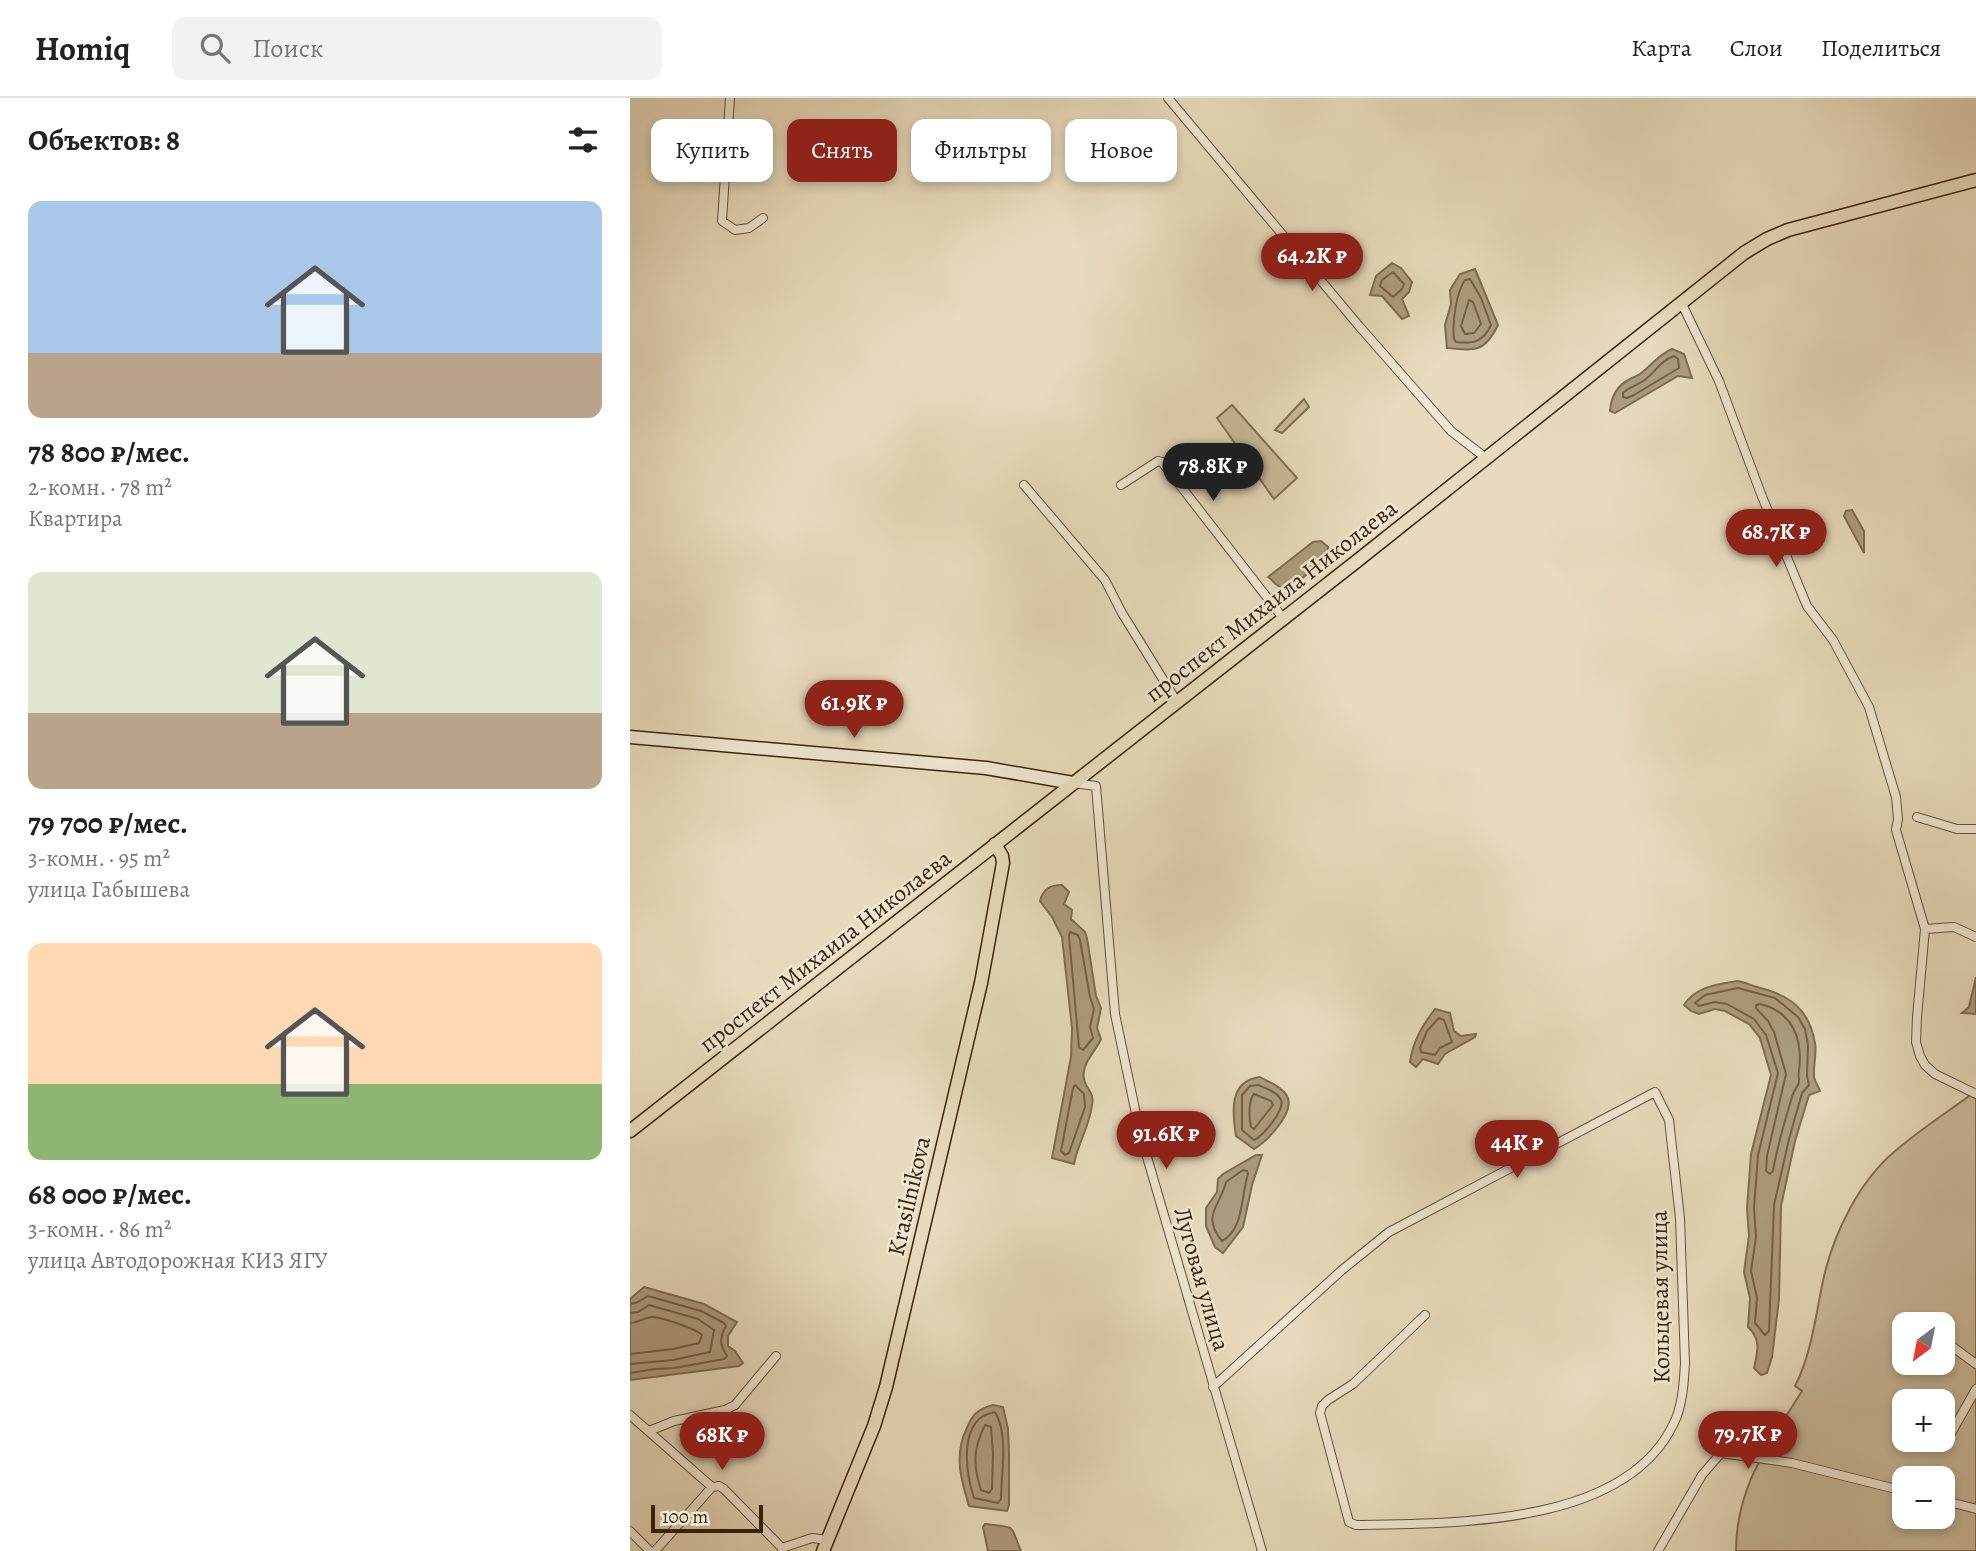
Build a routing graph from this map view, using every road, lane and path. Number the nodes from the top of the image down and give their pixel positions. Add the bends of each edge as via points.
1 (730, 98) edge
2 (1168, 98) edge
3 (1976, 180) edge
4 (763, 218) dead end
5 (1681, 302) junction
6 (1486, 458) junction
7 (1024, 485) dead end
8 (1121, 485) dead end
9 (1283, 618) junction
10 (1177, 702) junction
11 (630, 737) edge
12 (1073, 783) junction
13 (1917, 817) dead end
14 (1976, 829) edge
15 (995, 844) junction
16 (1925, 929) junction
17 (1976, 937) edge
18 (1976, 1094) edge
19 (630, 1131) edge
20 (1425, 1315) dead end
21 (1955, 1349) edge
22 (776, 1356) dead end
23 (1976, 1364) edge
24 (1213, 1387) junction
25 (1976, 1389) edge
26 (630, 1415) edge
27 (1955, 1427) edge
28 (649, 1431) junction
29 (712, 1487) junction
30 (1892, 1488) edge
31 (1955, 1503) edge
32 (1976, 1509) edge
33 (630, 1531) edge
34 (826, 1545) edge
35 (782, 1549) edge
36 (653, 1551) edge
37 (1262, 1551) edge
38 (1658, 1551) edge

1 - 4 street via 722,221 735,230 749,228
2 - 6 street via 1441,420
3 - 5 main road, проспект Михаила Николаева via 1776,235 1744,253
5 - 6 main road, проспект Михаила Николаева
5 - 16 street via 1719,381 1807,606 1833,640 1869,706 1896,797 1896,830
6 - 9 main road, проспект Михаила Николаева
7 - 10 street via 1105,580
8 - 9 street via 1162,462
9 - 10 main road, проспект Михаила Николаева
10 - 12 main road, проспект Михаила Николаева
11 - 12 main road via 986,768
12 - 15 main road, проспект Михаила Николаева
12 - 24 street, Луговая улица via 1096,786 1115,1014 1124,1066
13 - 14 street via 1956,829
15 - 19 main road, проспект Михаила Николаева
15 - 34 main road, Krasilnikova via 1003,863 981,983 886,1387
16 - 17 street via 1954,927
16 - 18 street via 1916,1042 1920,1056 1935,1074
20 - 24 street, Кольцевая улица via 1353,1384 1322,1406 1320,1413 1349,1522 1446,1523 1511,1516 1601,1492 1647,1460 1678,1414 1685,1363 1680,1218 1668,1120 1654,1092 1389,1232
21 - 23 street
22 - 28 street via 735,1405
24 - 37 street, Луговая улица
25 - 27 street
26 - 28 street
28 - 29 street
29 - 35 street via 724,1489
29 - 36 street
30 - 38 street via 1793,1463 1721,1453 1702,1475
31 - 32 street
33 - 36 street
34 - 35 street via 812,1538

